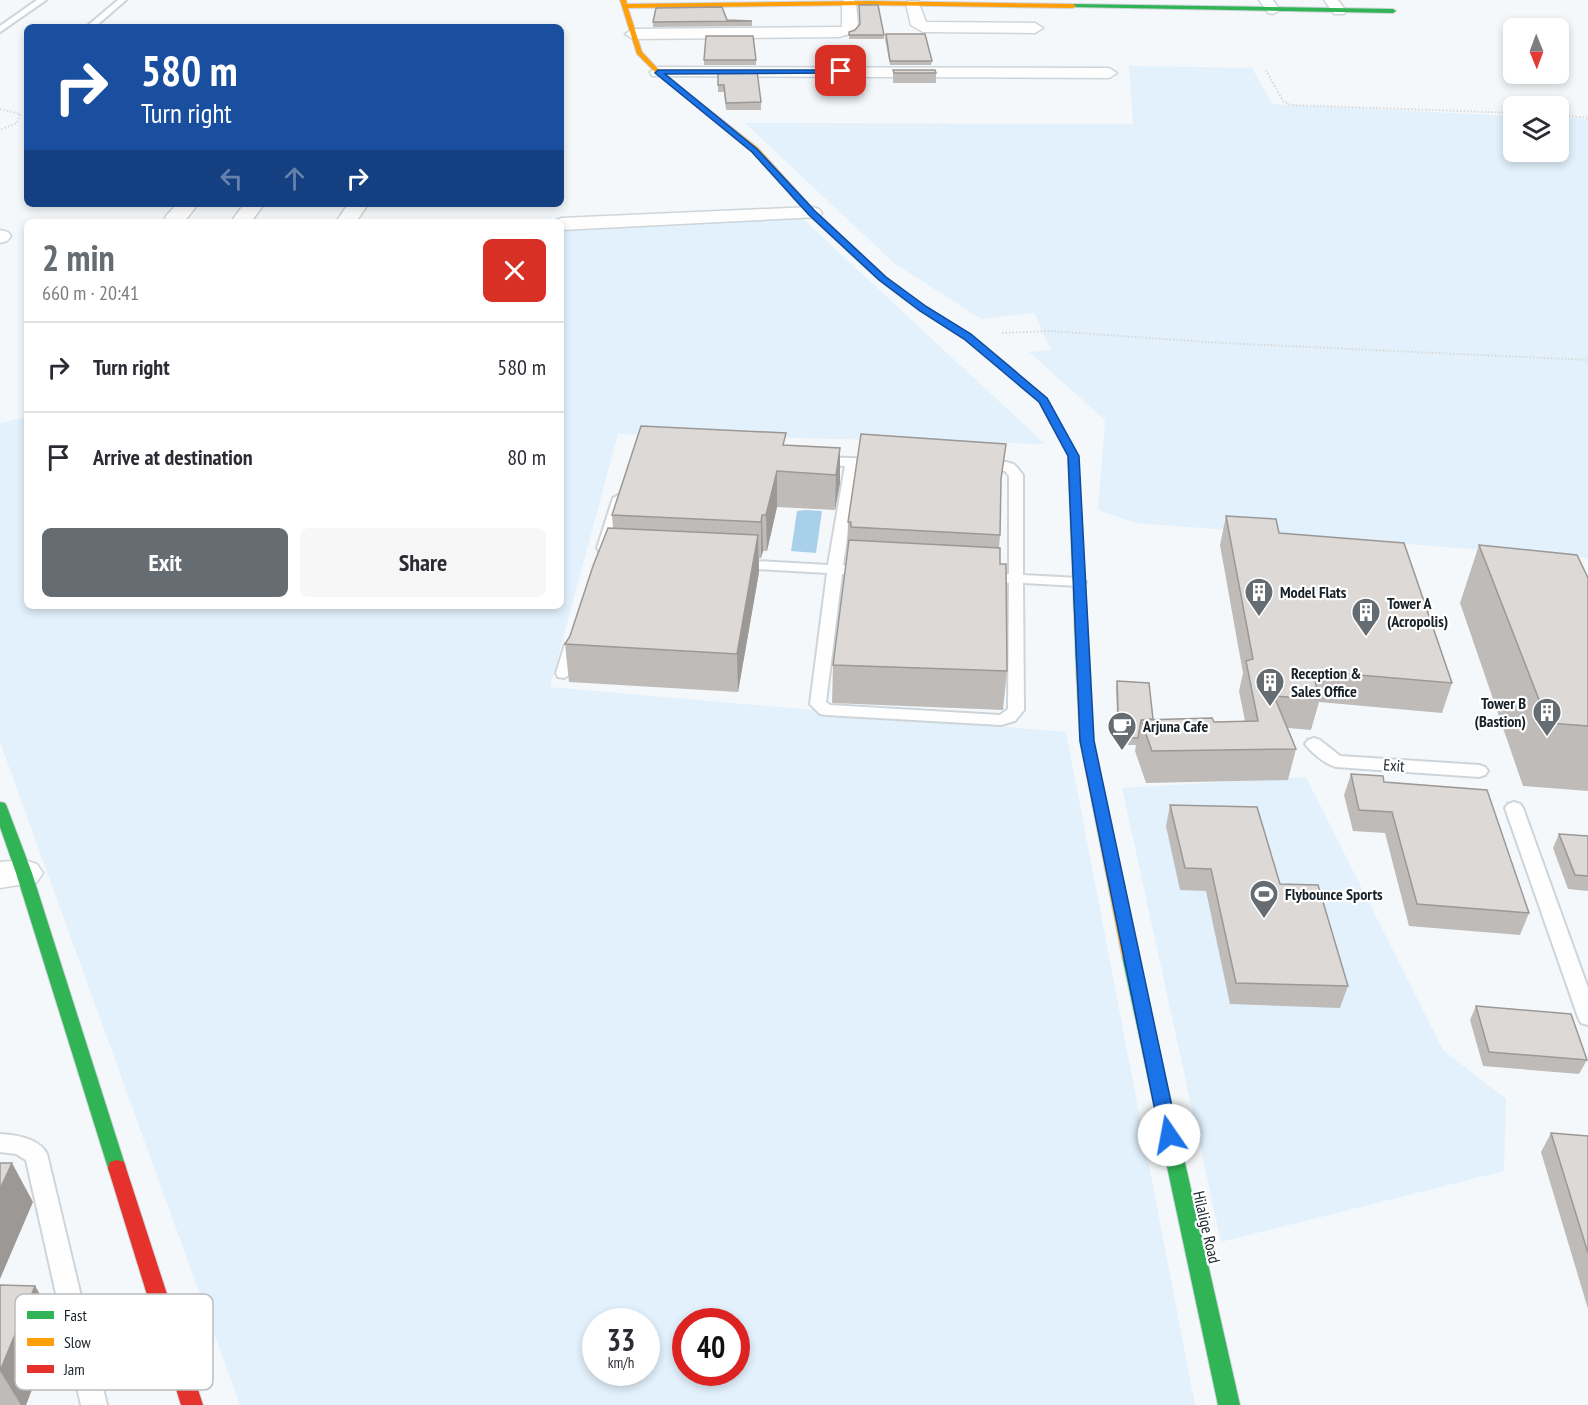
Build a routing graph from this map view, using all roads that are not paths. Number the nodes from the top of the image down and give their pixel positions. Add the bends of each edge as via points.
1 (42, 0) edge
2 (122, 0) edge
3 (849, 1) edge
4 (724, 2) edge
5 (784, 2) edge
6 (913, 2) edge
7 (624, 3) edge
8 (977, 3) edge
9 (1060, 3) edge
10 (1118, 4) edge
11 (1270, 5) edge
12 (1335, 5) edge
13 (1393, 11) dead end
14 (94, 24) edge
15 (1035, 28) dead end
16 (0, 30) edge
17 (633, 34) junction
18 (658, 72) junction
19 (1109, 73) dead end
20 (185, 207) edge
21 (812, 213) junction
22 (174, 219) edge
23 (564, 224) edge
24 (807, 460) edge
25 (852, 462) junction
26 (897, 463) edge
27 (964, 466) edge
28 (624, 483) edge
29 (604, 560) edge
30 (730, 564) edge
31 (835, 569) junction
32 (858, 570) edge
33 (993, 578) edge
34 (1016, 579) junction
35 (1079, 582) junction
36 (577, 631) edge
37 (564, 673) dead end
38 (1314, 744) dead end
39 (1479, 771) dead end
40 (0, 807) edge
41 (1514, 808) dead end
42 (12, 874) edge
43 (1588, 1017) edge
44 (0, 1143) edge
45 (68, 1294) edge
46 (154, 1294) edge
47 (91, 1390) edge
48 (187, 1390) edge
49 (94, 1405) edge
50 (192, 1405) edge
51 (1229, 1405) edge

1 - 16 lane
2 - 14 lane
3 - 5 street
3 - 6 street
3 - 17 street via 850,27 840,32
4 - 5 street
4 - 7 street
6 - 8 street
6 - 15 street via 923,27
7 - 17 street, Hilalige Road
8 - 9 street
9 - 10 street
10 - 11 street
11 - 12 street
12 - 13 street
17 - 18 street, Hilalige Road via 639,53
18 - 19 street
18 - 21 street, Hilalige Road via 754,150
20 - 22 street
21 - 23 street
21 - 35 street, Hilalige Road via 883,279 967,336 1043,400 1073,456
24 - 25 lane
25 - 26 lane
25 - 31 lane
27 - 34 lane via 1009,467 1016,476
28 - 29 lane
30 - 31 lane
31 - 32 lane
31 - 34 lane via 818,704 826,710 1001,720 1016,710
33 - 34 lane
34 - 35 lane
35 - 51 street, Hilalige Road via 1087,741 1139,1000
36 - 37 lane
38 - 39 lane, Exit via 1336,761
40 - 42 street
41 - 43 lane
42 - 46 street
44 - 45 lane via 19,1145 36,1154
47 - 49 lane
48 - 50 street

